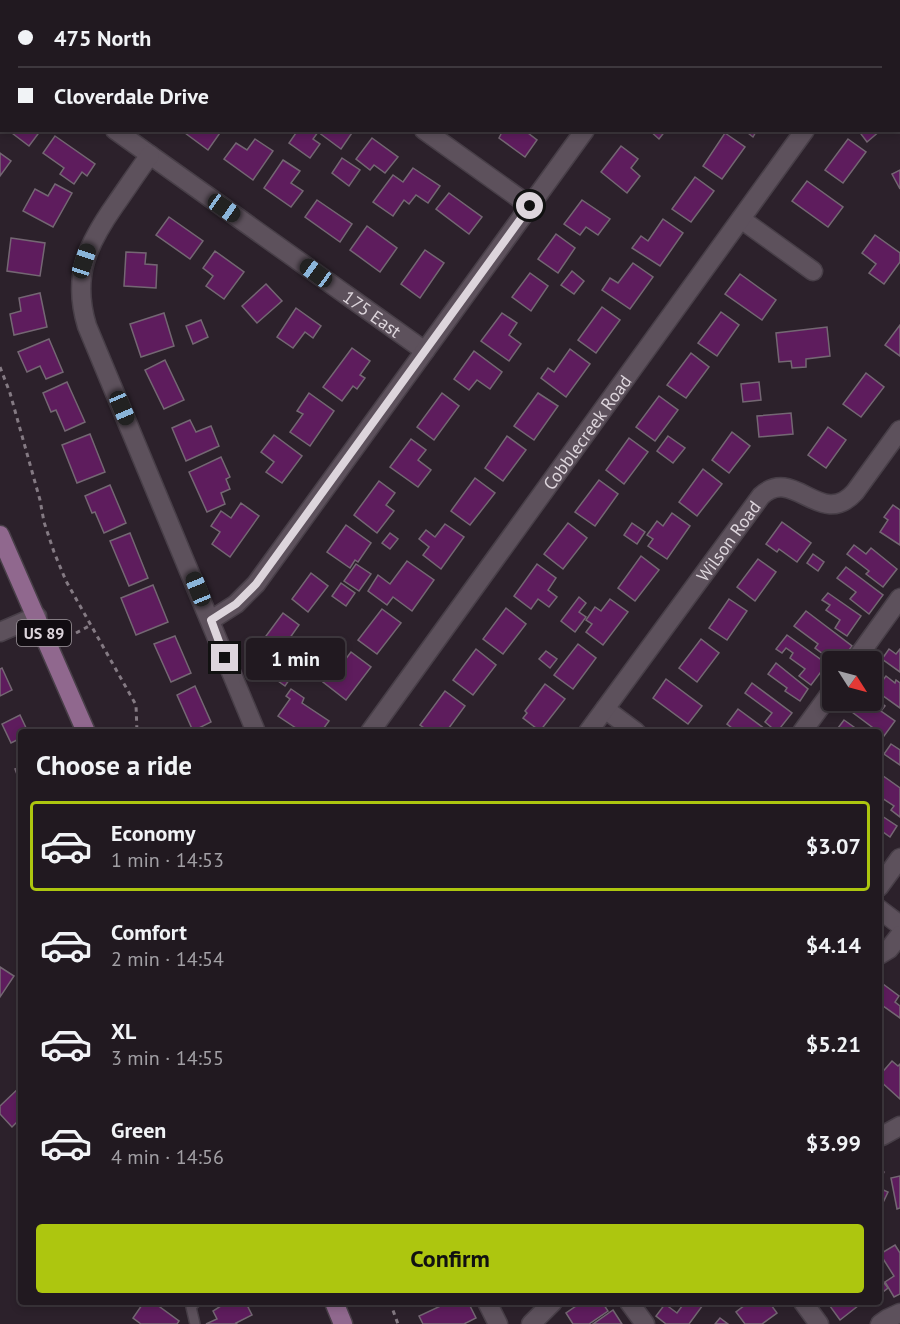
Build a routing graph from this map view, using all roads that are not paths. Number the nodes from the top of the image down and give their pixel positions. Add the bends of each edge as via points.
1 (119, 132) edge
2 (427, 132) edge
3 (584, 132) edge
4 (804, 132) edge
5 (150, 155) junction
6 (530, 206) junction
7 (741, 219) junction
8 (813, 271) dead end
9 (425, 351) junction
10 (900, 430) edge
11 (1, 539) edge
12 (900, 598) edge
13 (37, 616) junction
14 (211, 620) junction
15 (0, 632) edge
16 (862, 651) edge
17 (822, 705) edge
18 (605, 709) junction
19 (85, 729) edge
20 (255, 729) edge
21 (372, 729) edge
22 (590, 729) edge
23 (632, 729) edge
24 (804, 729) edge
25 (900, 858) edge
26 (882, 883) edge
27 (882, 911) edge
28 (900, 925) edge
29 (900, 935) edge
30 (882, 953) edge
31 (900, 1126) edge
32 (882, 1136) dead end
33 (193, 1305) edge
34 (335, 1305) edge
35 (488, 1305) edge
36 (550, 1305) edge
37 (631, 1305) edge
38 (805, 1305) edge
39 (900, 1313) edge
40 (195, 1324) edge
41 (343, 1324) edge
42 (498, 1324) edge
43 (531, 1324) edge
44 (645, 1324) edge
45 (819, 1324) edge
46 (880, 1324) edge

1 - 5 street, 175 East
2 - 6 street
3 - 6 street
4 - 7 street, Cobblecreek Road
5 - 9 street, 175 East
5 - 14 street via 93,238 84,261 80,297 87,326
6 - 9 street
7 - 8 street
7 - 21 street, Cobblecreek Road
9 - 14 street via 256,584 236,604
10 - 18 street, Wilson Road via 847,500 820,503 791,488 778,486 760,496
11 - 13 main road, US 89
12 - 16 street
13 - 15 street
13 - 19 main road, US 89
14 - 20 street
17 - 24 street
18 - 22 street, Wilson Road
18 - 23 street
25 - 26 street
27 - 28 street
29 - 30 street
31 - 32 street
33 - 40 lane
34 - 41 main road
35 - 42 street
36 - 43 street
37 - 44 street
38 - 45 street
39 - 46 street

